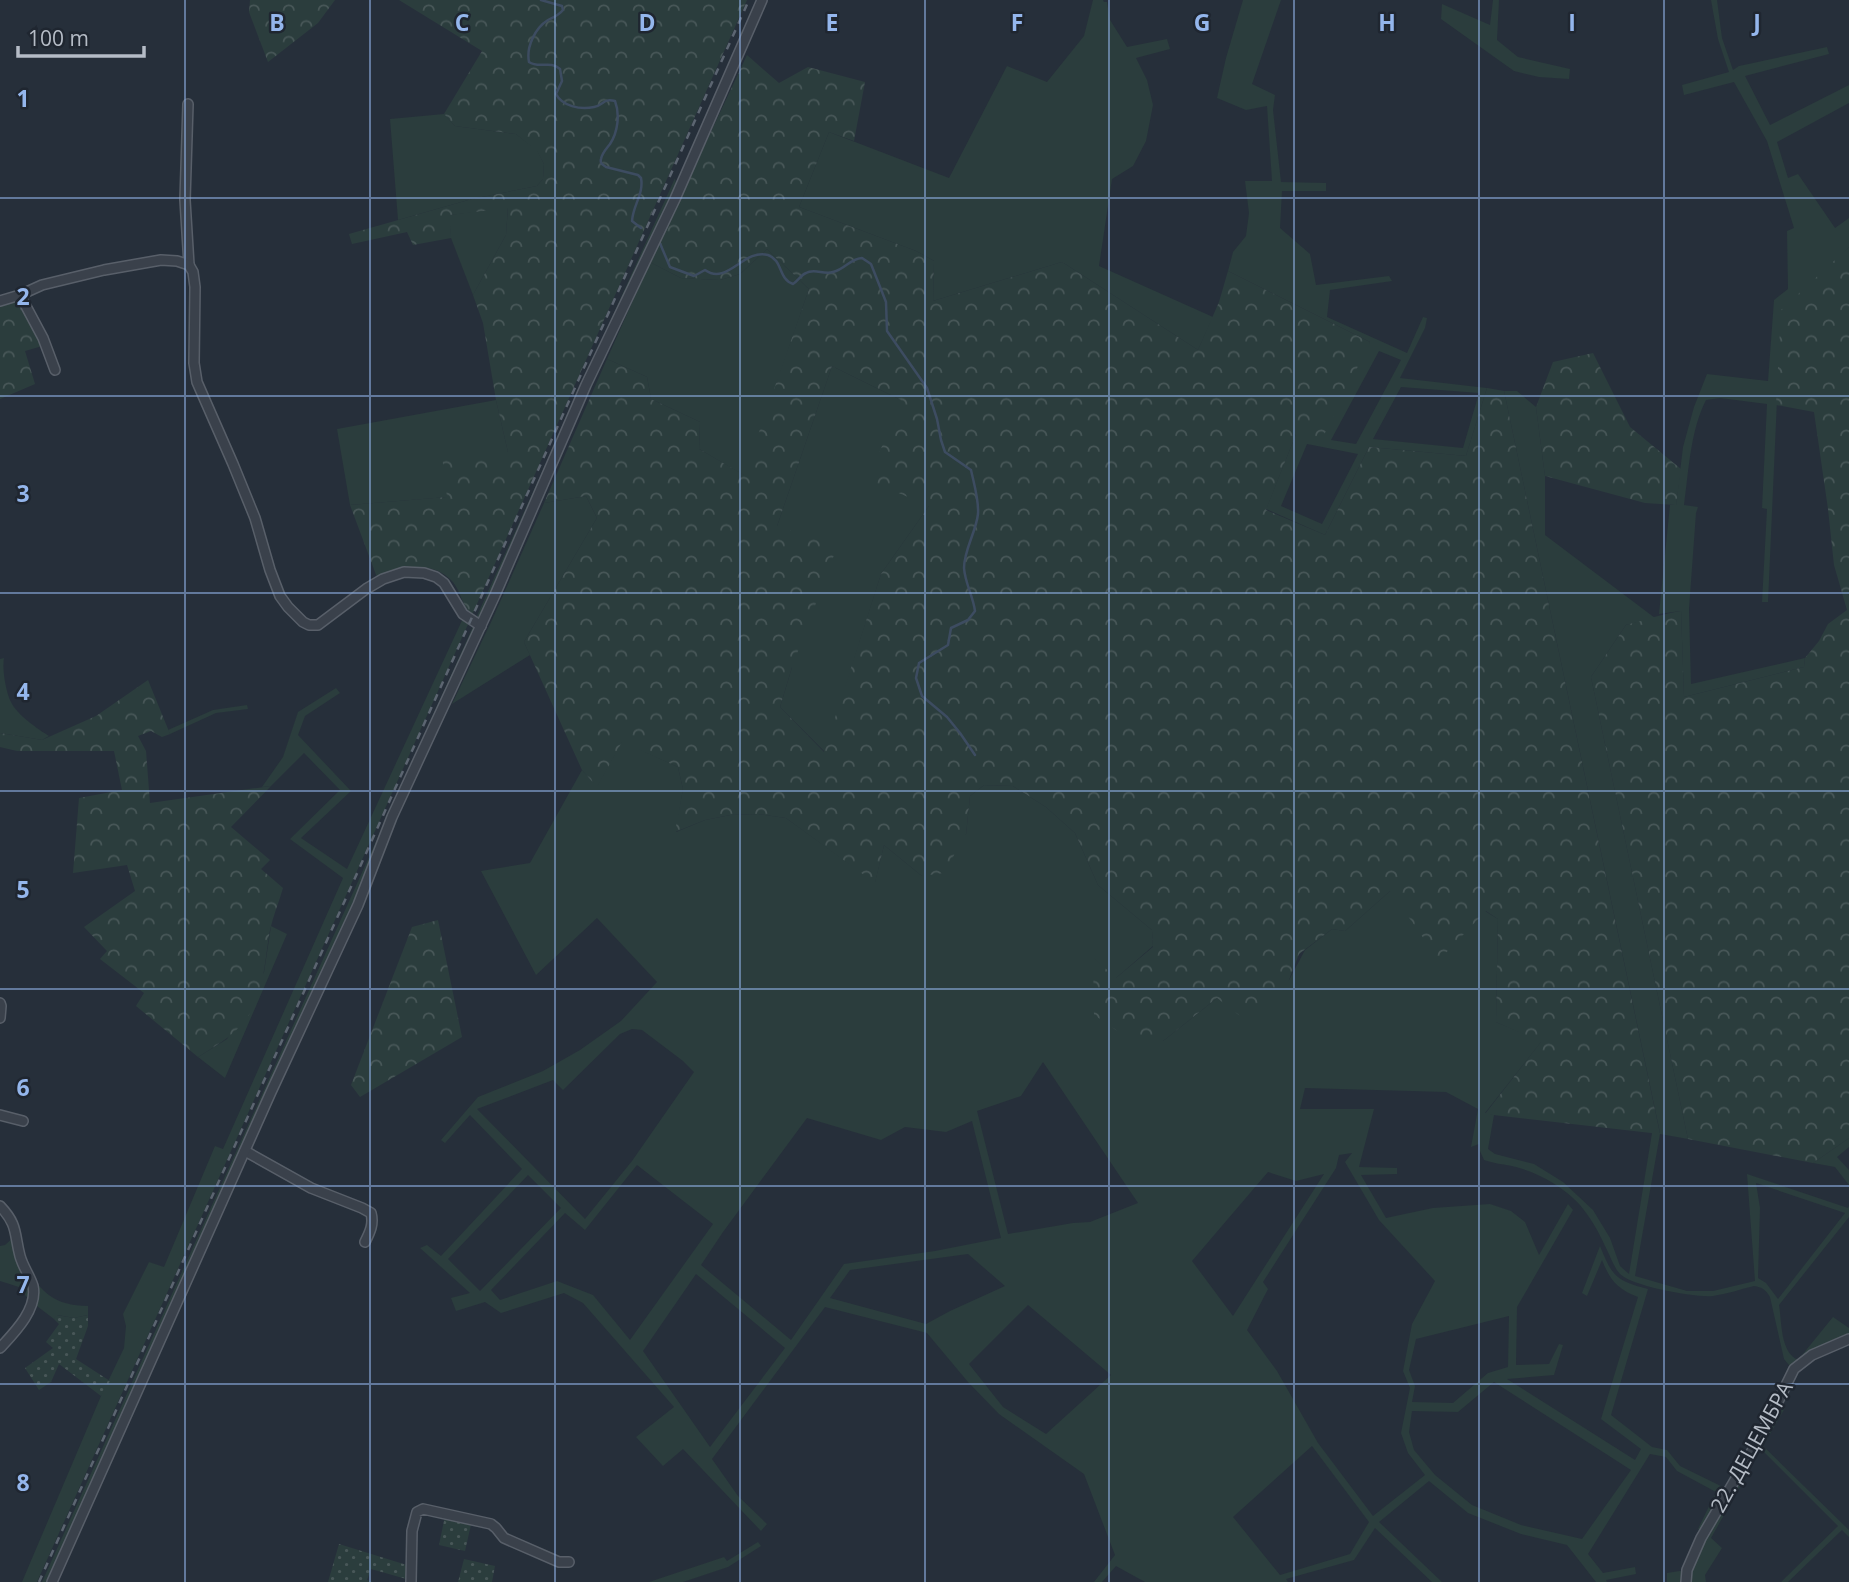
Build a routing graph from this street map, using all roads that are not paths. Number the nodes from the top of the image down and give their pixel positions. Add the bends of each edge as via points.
1 (762, 0) edge
2 (188, 104) dead end
3 (189, 265) junction
4 (20, 295) junction
5 (0, 301) edge
6 (55, 370) dead end
7 (481, 626) junction
8 (0, 1003) edge
9 (0, 1018) edge
10 (0, 1115) edge
11 (23, 1121) dead end
12 (245, 1152) junction
13 (0, 1206) edge
14 (365, 1242) dead end
15 (1849, 1339) edge
16 (0, 1348) edge
17 (569, 1562) dead end
18 (52, 1582) edge
19 (411, 1582) edge
20 (1686, 1582) edge

1 - 7 street
2 - 3 street via 185,200
3 - 4 street via 148,262 64,279
3 - 7 street via 195,278 197,382 255,518 275,585 288,607 303,622 318,625 383,579 404,572 424,573 444,583 463,614
4 - 5 street
4 - 6 street
7 - 12 street
8 - 9 street
10 - 11 street
12 - 14 street via 370,1213 372,1226
12 - 18 street
13 - 16 street via 15,1227 21,1261 33,1288 29,1310
15 - 20 street, 22. ДЕЦЕМБРА via 1812,1355 1794,1369 1701,1538
17 - 19 street via 504,1538 491,1524 423,1509 413,1522

